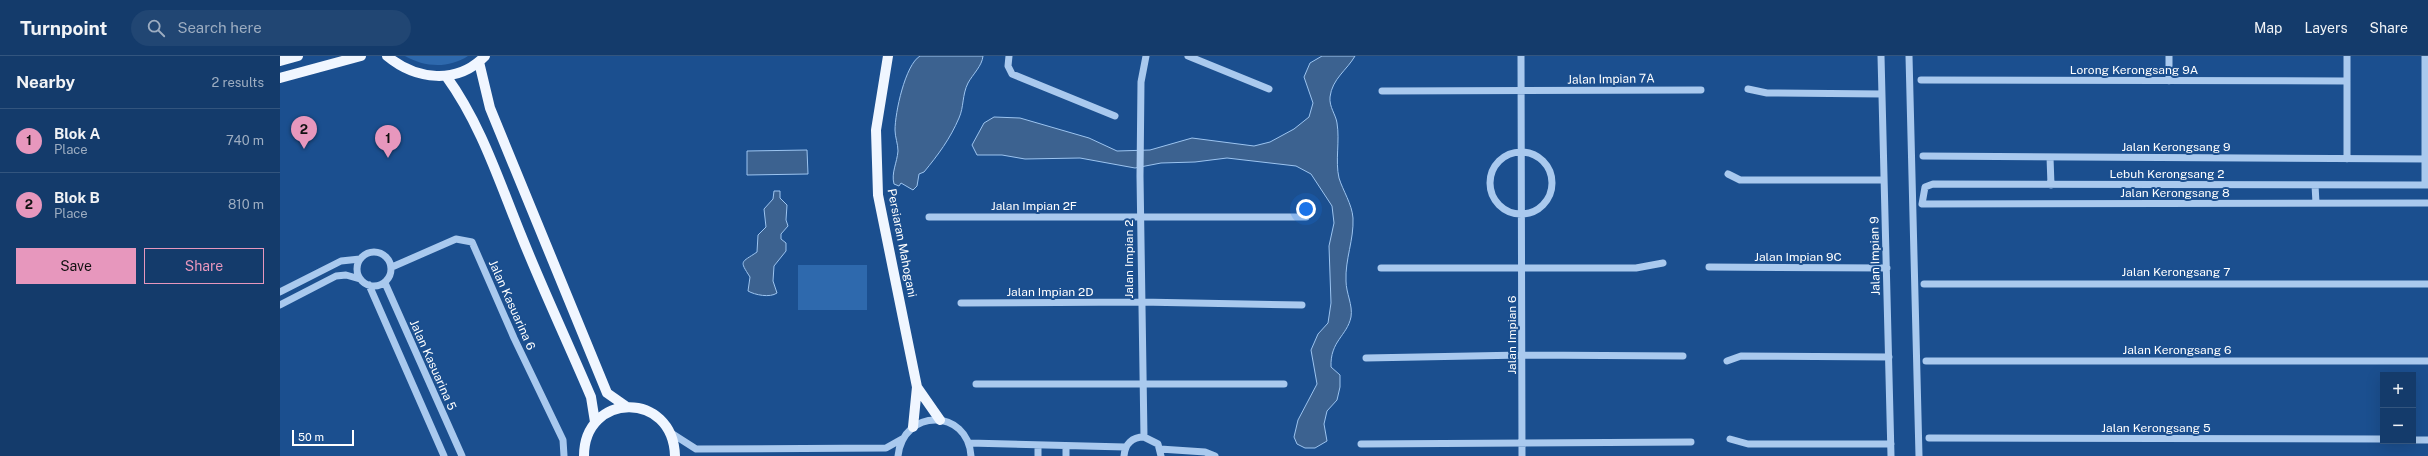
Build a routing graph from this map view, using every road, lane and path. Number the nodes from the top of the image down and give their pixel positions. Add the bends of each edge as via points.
1 (298, 56) edge
2 (361, 56) edge
3 (387, 56) edge
4 (888, 56) edge
5 (1009, 56) edge
6 (1146, 56) edge
7 (1188, 56) edge
8 (1521, 56) edge
9 (1881, 56) edge
10 (1909, 56) edge
11 (2170, 56) edge
12 (2347, 56) edge
13 (2425, 56) edge
14 (482, 59) edge
15 (280, 61) edge
16 (446, 76) junction
17 (280, 78) edge
18 (1921, 80) dead end
19 (2426, 80) edge
20 (2170, 81) junction
21 (2347, 81) junction
22 (1269, 89) dead end
23 (1748, 89) dead end
24 (1701, 90) dead end
25 (1382, 91) dead end
26 (1521, 91) junction
27 (1882, 94) junction
28 (1115, 116) dead end
29 (1521, 151) junction
30 (1923, 156) dead end
31 (2050, 157) junction
32 (2347, 159) junction
33 (2426, 159) edge
34 (1728, 174) dead end
35 (1884, 180) junction
36 (2050, 185) junction
37 (2315, 185) junction
38 (2426, 185) edge
39 (2316, 203) junction
40 (2428, 203) edge
41 (1922, 204) joint
42 (1522, 214) junction
43 (1140, 216) junction
44 (929, 217) dead end
45 (1306, 217) dead end
46 (360, 259) junction
47 (1663, 263) dead end
48 (392, 267) junction
49 (1709, 267) dead end
50 (1381, 268) dead end
51 (1523, 268) junction
52 (1887, 268) junction
53 (360, 279) junction
54 (385, 283) junction
55 (1924, 284) dead end
56 (2428, 284) edge
57 (369, 285) junction
58 (280, 292) edge
59 (1140, 302) junction
60 (961, 303) dead end
61 (1302, 305) dead end
62 (280, 306) edge
63 (1522, 355) junction
64 (1683, 356) dead end
65 (1889, 357) junction
66 (1366, 358) dead end
67 (1727, 361) dead end
68 (1926, 361) dead end
69 (2428, 361) edge
70 (976, 384) dead end
71 (1284, 384) dead end
72 (1142, 385) junction
73 (917, 387) junction
74 (628, 407) junction
75 (940, 420) junction
76 (595, 422) junction
77 (913, 427) junction
78 (671, 433) junction
79 (1144, 437) junction
80 (1929, 438) dead end
81 (902, 439) junction
82 (1730, 439) dead end
83 (2380, 440) edge
84 (2416, 440) edge
85 (2428, 440) edge
86 (1690, 442) dead end
87 (969, 443) junction
88 (1361, 444) dead end
89 (1522, 444) junction
90 (1891, 444) junction
91 (1038, 446) junction
92 (1066, 446) junction
93 (1125, 447) junction
94 (1161, 453) edge
95 (444, 456) edge
96 (462, 456) edge
97 (564, 456) edge
98 (584, 456) edge
99 (675, 456) edge
100 (898, 456) edge
101 (971, 456) edge
102 (1038, 456) edge
103 (1066, 456) edge
104 (1124, 456) edge
105 (1215, 456) edge
106 (1522, 456) edge
107 (1891, 456) edge
108 (1919, 456) edge

1 - 15 main road
2 - 17 main road
3 - 16 main road via 413,73
4 - 73 main road, Persiaran Mahogani via 876,130 878,195
5 - 28 street via 1008,66 1012,74
6 - 43 street, Jalan Impian 2 via 1141,82
7 - 22 street
8 - 26 street, Jalan Impian 6
9 - 27 street, Jalan Impian 9
10 - 108 street
11 - 20 street
12 - 21 street
13 - 19 street
14 - 16 main road via 458,73
14 - 74 main road via 490,108 607,393
16 - 76 main road via 476,125 591,397
18 - 20 street, Lorong Kerongsang 9A
19 - 33 street
20 - 21 street, Lorong Kerongsang 9A
21 - 32 street
23 - 27 street via 1767,93
24 - 26 street, Jalan Impian 7A
25 - 26 street, Jalan Impian 7A
26 - 29 street, Jalan Impian 6
27 - 35 street, Jalan Impian 9
29 - 42 street, Jalan Impian 6
29 - 42 street via 1539,156 1546,163 1553,181 1550,196 1541,208
29 - 42 street via 1500,159 1493,168 1490,189 1501,207
30 - 31 street, Jalan Kerongsang 9
31 - 32 street, Jalan Kerongsang 9
31 - 36 street
32 - 33 street, Jalan Kerongsang 9
33 - 38 street
34 - 35 street via 1740,180
35 - 52 street, Jalan Impian 9
36 - 37 street, Lebuh Kerongsang 2
36 - 41 street, Lebuh Kerongsang 2 via 1933,184 1925,187
37 - 38 street, Lebuh Kerongsang 2
37 - 39 street
39 - 40 street, Jalan Kerongsang 8
39 - 41 street, Jalan Kerongsang 8
42 - 51 street, Jalan Impian 6
43 - 44 street, Jalan Impian 2F
43 - 45 street, Jalan Impian 2F
43 - 59 street, Jalan Impian 2
46 - 48 street via 369,252 381,252
46 - 53 street via 357,269
46 - 58 street via 340,261
47 - 51 street via 1636,268
48 - 54 street
48 - 97 street, Jalan Kasuarina 6 via 456,239 472,242 563,440
49 - 52 street, Jalan Impian 9C
50 - 51 street
51 - 63 street, Jalan Impian 6
52 - 65 street, Jalan Impian 9
53 - 57 street
53 - 62 street via 346,275 336,276
54 - 57 street
54 - 96 street, Jalan Kasuarina 5
55 - 56 street, Jalan Kerongsang 7
57 - 95 street
59 - 60 street, Jalan Impian 2D
59 - 61 street, Jalan Impian 2D
59 - 72 street, Jalan Impian 2
63 - 64 street
63 - 66 street
63 - 89 street, Jalan Impian 6
65 - 67 street via 1741,356
65 - 90 street, Jalan Impian 9
68 - 69 street, Jalan Kerongsang 6
70 - 72 street
71 - 72 street
72 - 79 street, Jalan Impian 2
73 - 75 main road
73 - 77 main road
74 - 76 main road via 615,409
74 - 78 main road via 653,414 666,424
75 - 77 street via 921,422
75 - 87 street via 961,430
76 - 98 main road via 588,433
77 - 81 street
78 - 81 street via 696,449 886,448
78 - 99 main road
79 - 93 street via 1131,440
79 - 94 street via 1154,441
80 - 83 street, Jalan Kerongsang 5
81 - 100 street
82 - 90 street via 1748,444
84 - 85 street
86 - 89 street
87 - 91 street
87 - 101 street
88 - 89 street
89 - 106 street, Jalan Impian 6
90 - 107 street, Jalan Impian 9
91 - 92 street
91 - 102 street
92 - 93 street
92 - 103 street
93 - 104 street
94 - 105 street via 1205,452

